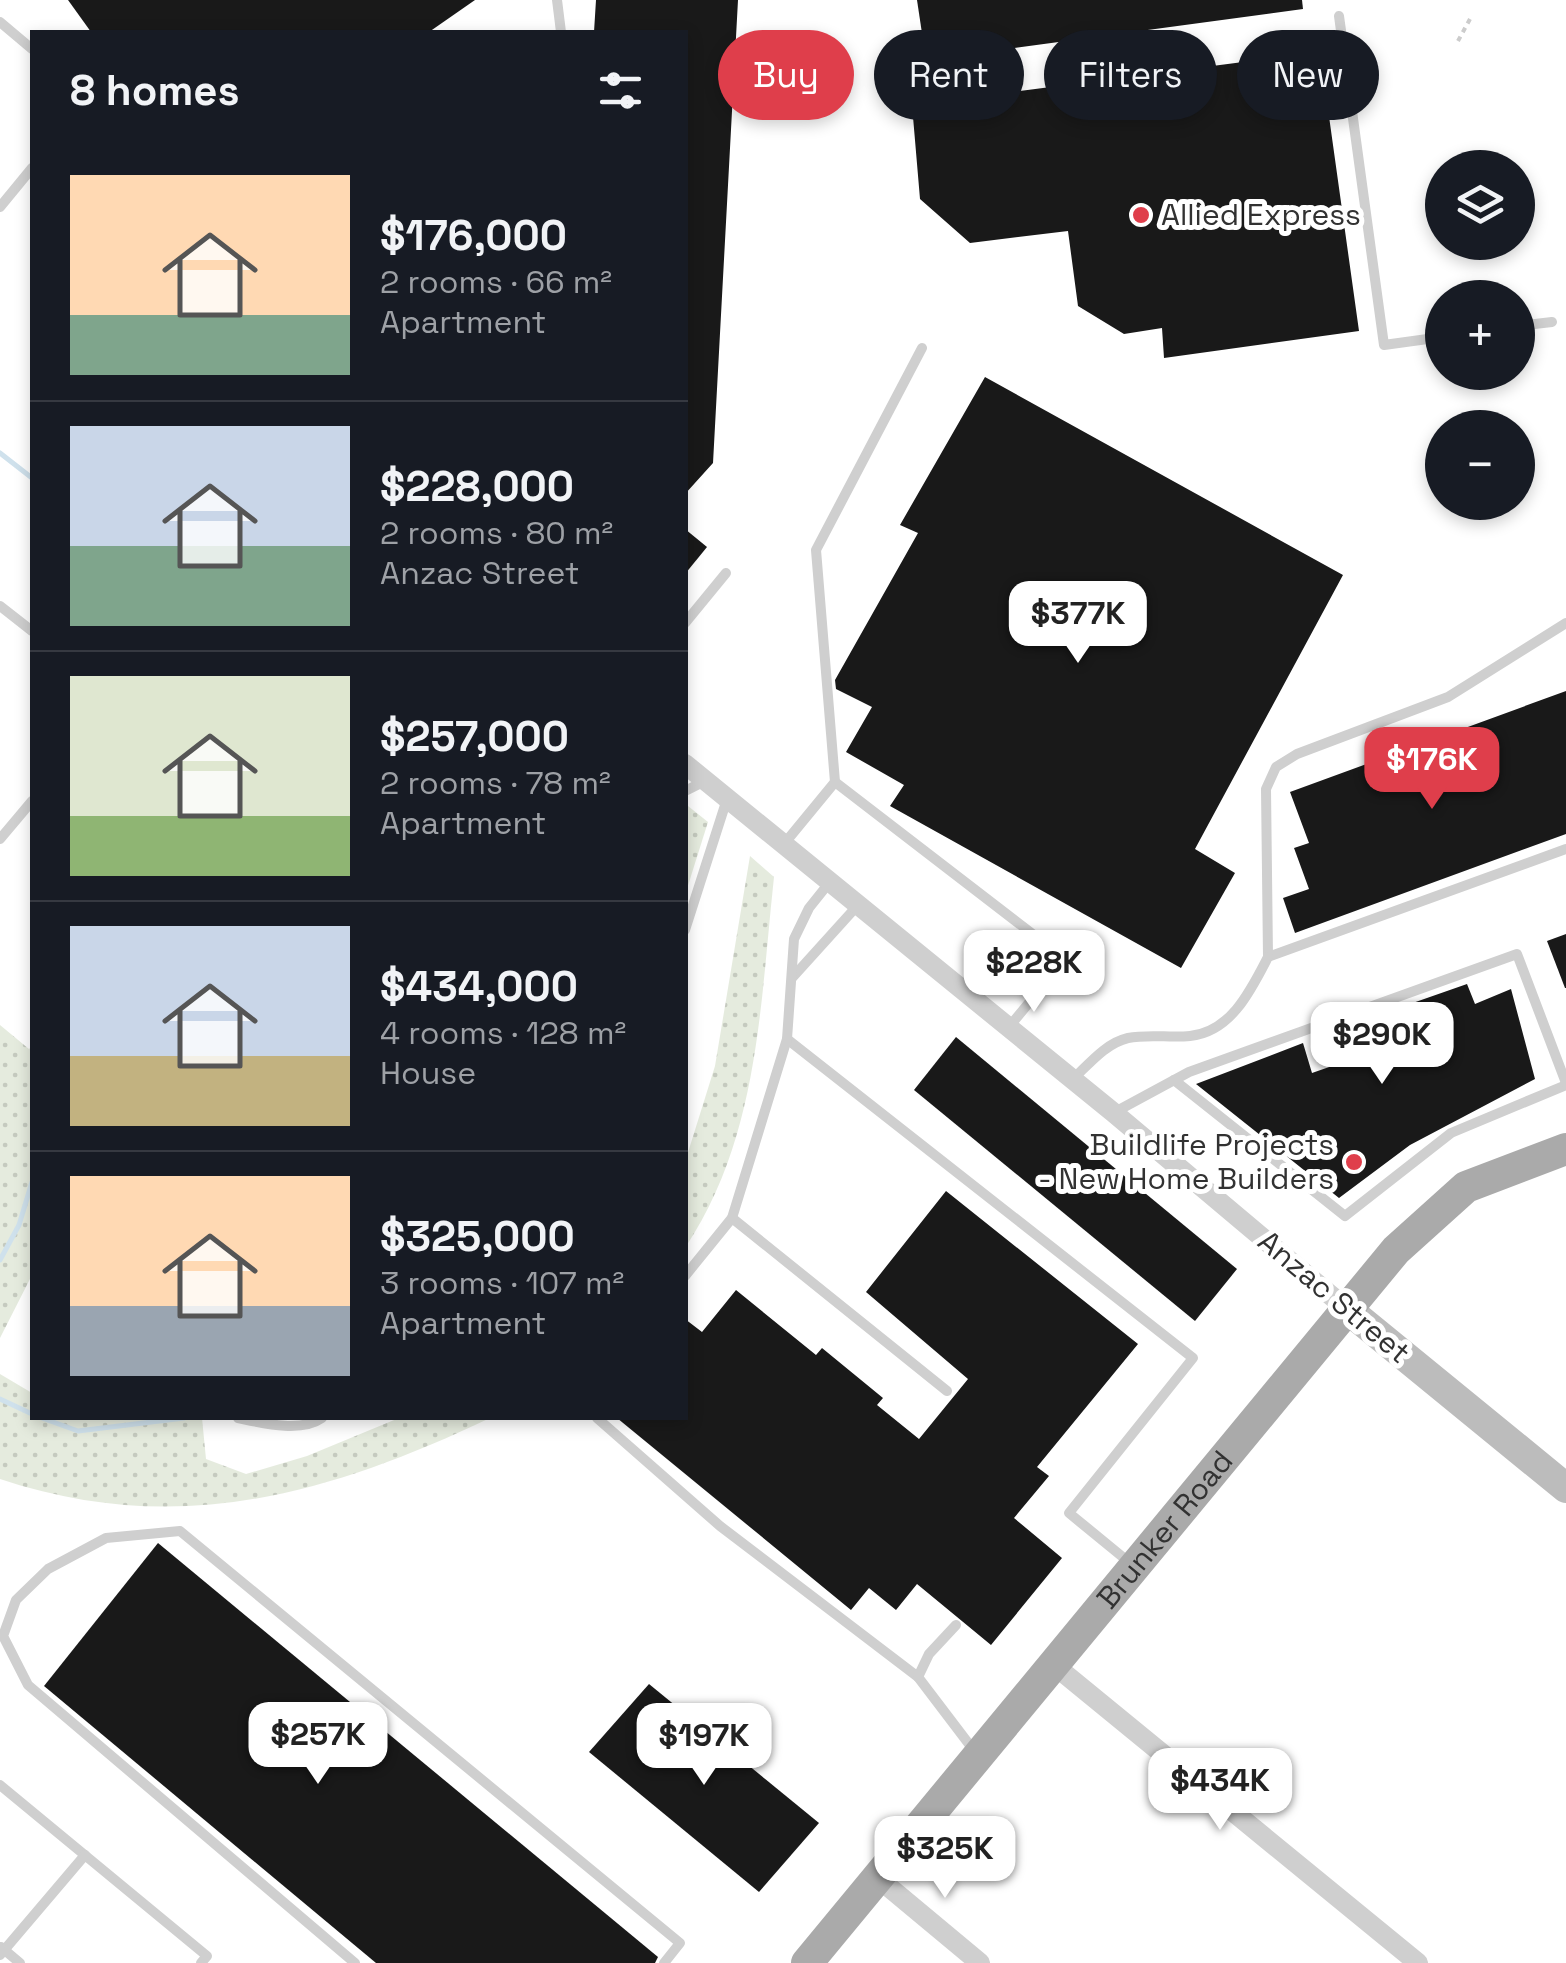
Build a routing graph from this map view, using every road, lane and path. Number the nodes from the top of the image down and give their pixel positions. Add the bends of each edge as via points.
1 (558, 0) edge
2 (1338, 16) dead end
3 (1470, 19) dead end
4 (0, 22) edge
5 (561, 30) edge
6 (1458, 41) dead end
7 (30, 47) edge
8 (30, 170) edge
9 (0, 207) edge
10 (1552, 322) dead end
11 (1535, 324) edge
12 (1425, 339) edge
13 (922, 348) dead end
14 (726, 573) dead end
15 (0, 606) edge
16 (688, 618) edge
17 (1566, 624) edge
18 (30, 630) edge
19 (688, 766) edge
20 (706, 781) junction
21 (835, 782) junction
22 (688, 790) edge
23 (728, 798) junction
24 (30, 803) edge
25 (0, 840) edge
26 (784, 845) junction
27 (1566, 849) edge
28 (830, 882) junction
29 (858, 905) junction
30 (688, 921) edge
31 (1268, 958) junction
32 (791, 978) junction
33 (1009, 1028) junction
34 (787, 1039) junction
35 (1073, 1079) junction
36 (1174, 1080) junction
37 (1566, 1084) edge
38 (1114, 1113) junction
39 (1566, 1149) edge
40 (732, 1218) junction
41 (688, 1272) edge
42 (1347, 1309) junction
43 (947, 1391) dead end
44 (247, 1420) edge
45 (319, 1420) edge
46 (599, 1420) edge
47 (1566, 1488) edge
48 (1135, 1567) junction
49 (956, 1625) dead end
50 (1054, 1665) junction
51 (918, 1677) junction
52 (979, 1756) junction
53 (0, 1785) edge
54 (85, 1855) junction
55 (878, 1878) junction
56 (1, 1950) edge
57 (208, 1961) edge
58 (20, 1963) edge
59 (355, 1963) edge
60 (664, 1963) edge
61 (808, 1963) edge
62 (980, 1963) edge
63 (1418, 1963) edge

1 - 5 lane
2 - 12 lane via 1384,345
3 - 6 path
4 - 7 lane
8 - 9 lane
10 - 11 lane
13 - 21 lane via 816,550
14 - 16 lane
15 - 18 lane
17 - 31 lane via 1448,697 1276,767 1266,789
19 - 20 street, Anzac Street
20 - 22 lane
20 - 23 street, Anzac Street
21 - 26 lane
21 - 33 lane via 1065,958
23 - 26 street, Anzac Street
23 - 30 lane
24 - 25 lane
26 - 28 street, Anzac Street
27 - 31 lane
28 - 29 street, Anzac Street
28 - 32 lane via 794,939
29 - 32 lane
29 - 33 street, Anzac Street
31 - 35 lane via 1219,1028 1194,1036 1126,1038
32 - 34 lane
33 - 35 street, Anzac Street
34 - 40 lane
34 - 48 lane via 1193,1358 1068,1513
35 - 38 street, Anzac Street
36 - 37 lane via 1345,1216 1451,1133
36 - 37 lane via 1517,954
36 - 38 lane
38 - 42 street, Anzac Street
39 - 42 main road, Brunker Road via 1466,1187 1396,1250
40 - 41 lane
40 - 43 lane
42 - 47 street, Anzac Street
42 - 48 main road, Brunker Road
44 - 45 lane
46 - 51 lane via 720,1526
48 - 50 main road, Brunker Road
49 - 51 lane
50 - 52 main road, Brunker Road
50 - 63 street
51 - 52 lane
52 - 55 main road, Brunker Road
53 - 54 lane
54 - 56 lane
54 - 57 lane
55 - 61 main road, Brunker Road
55 - 62 street
56 - 58 lane
59 - 60 lane via 28,1685 3,1636 16,1600 48,1569 106,1538 180,1531 680,1944

